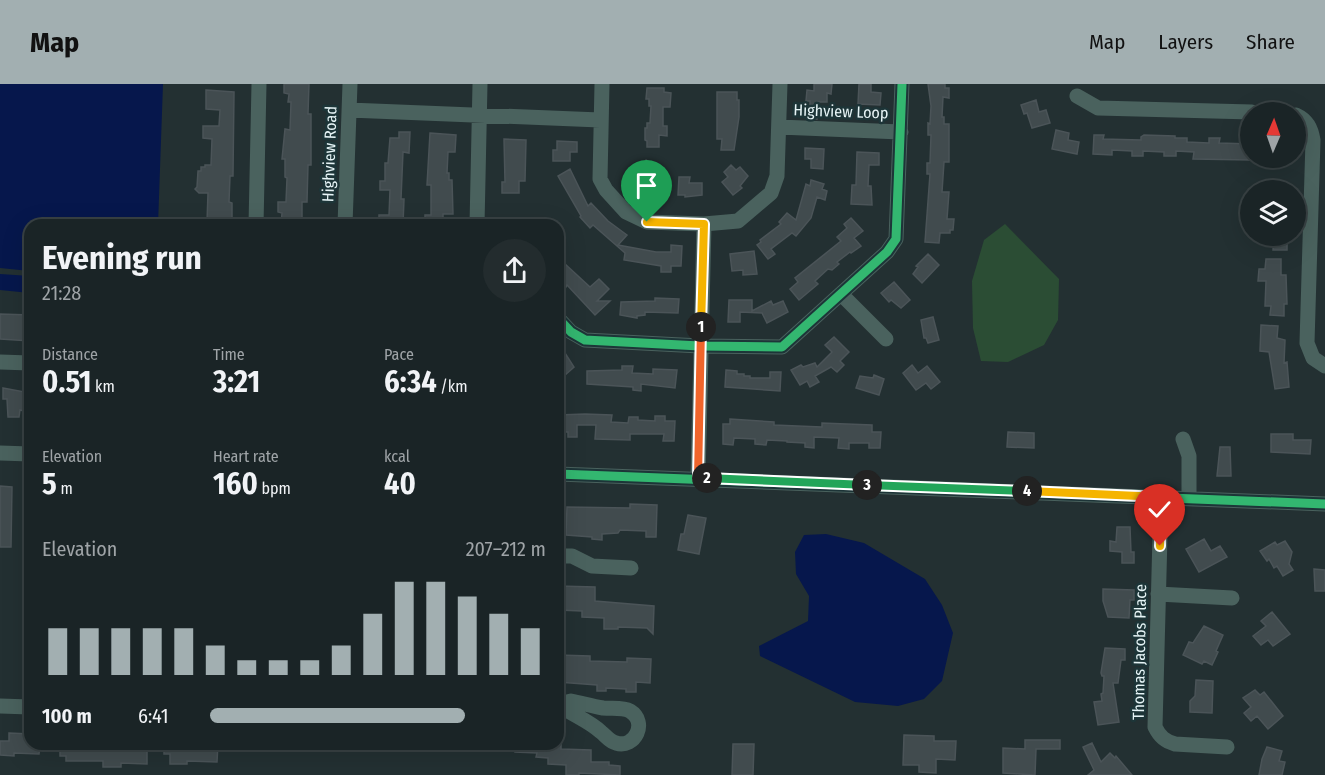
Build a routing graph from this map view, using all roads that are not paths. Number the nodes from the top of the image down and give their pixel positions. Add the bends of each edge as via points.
1 (259, 84) edge
2 (350, 84) edge
3 (480, 84) edge
4 (602, 84) edge
5 (780, 84) edge
6 (902, 84) edge
7 (1077, 96) dead end
8 (349, 110) junction
9 (1240, 112) edge
10 (478, 115) junction
11 (600, 120) junction
12 (1306, 122) edge
13 (779, 127) junction
14 (901, 132) junction
15 (256, 219) edge
16 (345, 219) edge
17 (477, 219) edge
18 (704, 224) junction
19 (1309, 246) junction
20 (1325, 246) edge
21 (841, 294) junction
22 (564, 325) edge
23 (886, 339) dead end
24 (700, 346) junction
25 (0, 362) edge
26 (24, 363) edge
27 (1325, 366) edge
28 (1183, 440) dead end
29 (0, 453) edge
30 (24, 454) edge
31 (564, 474) edge
32 (698, 478) junction
33 (1161, 497) junction
34 (1189, 498) junction
35 (1325, 504) edge
36 (564, 556) edge
37 (631, 568) dead end
38 (1158, 594) junction
39 (1232, 598) dead end
40 (564, 703) edge
41 (0, 706) edge
42 (24, 707) edge
43 (564, 709) edge
44 (1227, 747) dead end

1 - 15 street
2 - 8 street, Highview Road
3 - 10 street
4 - 11 street
5 - 13 street
6 - 14 street
7 - 9 street via 1098,108
8 - 10 street
8 - 16 street, Highview Road
10 - 11 street
10 - 17 street
11 - 18 street via 600,179 626,212 647,222
12 - 19 street via 1313,140
13 - 14 street, Highview Loop
13 - 18 street via 777,176 771,192 738,221
14 - 21 street via 896,239
18 - 24 street
19 - 20 street
19 - 27 street via 1307,343 1313,358
21 - 23 street
21 - 24 street via 782,347
22 - 24 street via 585,340
24 - 32 street
25 - 26 street
28 - 34 street via 1189,456
29 - 30 street
31 - 32 street
32 - 33 street
33 - 34 street
33 - 38 street, Thomas Jacobs Place
34 - 35 street
36 - 37 street via 591,566
38 - 39 street
38 - 44 street, Thomas Jacobs Place via 1155,728 1174,744
40 - 43 street via 629,710 637,719 639,730 633,740 617,744
41 - 42 street

